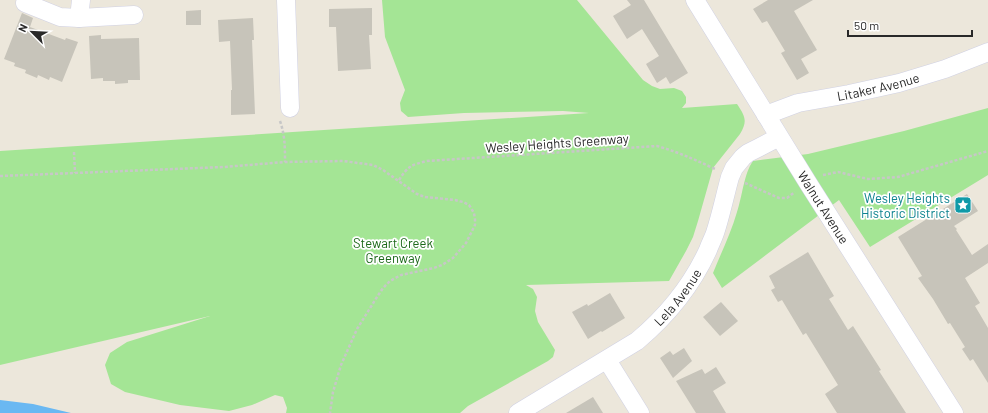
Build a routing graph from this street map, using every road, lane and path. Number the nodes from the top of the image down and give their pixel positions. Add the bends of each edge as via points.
1 (81, 0) edge
2 (286, 0) edge
3 (695, 0) edge
4 (25, 3) dead end
5 (134, 15) dead end
6 (79, 18) junction
7 (988, 52) edge
8 (284, 112) joint
9 (766, 115) junction
10 (779, 136) junction
11 (988, 151) edge
12 (74, 152) dead end
13 (285, 162) junction
14 (720, 171) dead end
15 (75, 173) junction
16 (0, 176) edge
17 (399, 180) junction
18 (741, 181) dead end
19 (808, 183) junction
20 (607, 360) junction
21 (330, 413) edge
22 (518, 413) edge
23 (640, 413) edge
24 (954, 413) edge

1 - 6 street
2 - 8 street
3 - 9 street, Walnut Avenue
4 - 6 street via 60,17
5 - 6 street
7 - 9 street, Litaker Avenue via 899,83 798,103
8 - 13 path
9 - 10 street, Walnut Avenue
10 - 19 street, Walnut Avenue
10 - 20 street, Lela Avenue via 748,153 734,168 715,233 702,264 674,306 637,341
11 - 19 path via 898,177 868,179 838,172 824,175
12 - 15 path
13 - 15 path
13 - 17 path via 362,163 373,165
14 - 17 path, Wesley Heights Greenway via 694,158 657,146 427,161 412,165
15 - 16 path
17 - 21 path via 425,197 455,200 469,205 474,213 475,225 466,243 453,258 434,268 401,275 383,288 358,329 341,365
18 - 19 path via 779,198 787,198
19 - 24 street, Walnut Avenue
20 - 22 street, Lela Avenue
20 - 23 street

